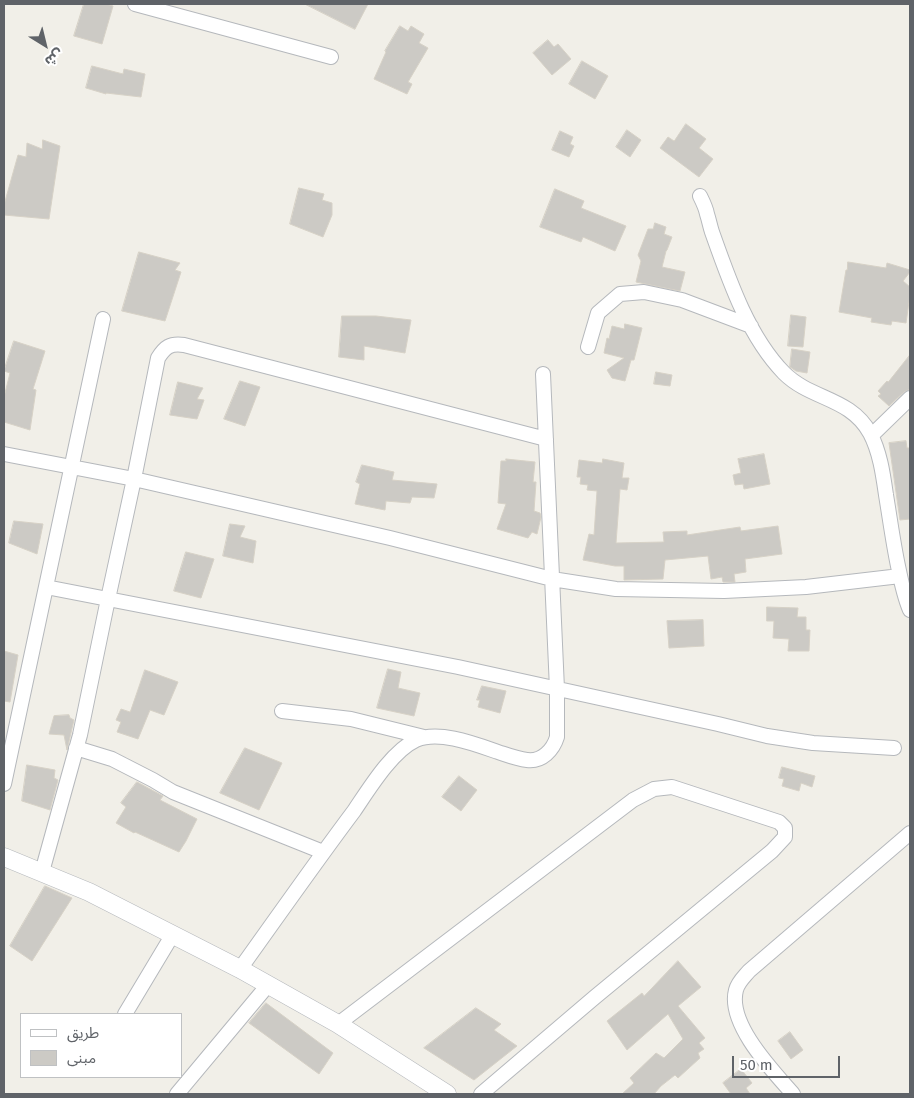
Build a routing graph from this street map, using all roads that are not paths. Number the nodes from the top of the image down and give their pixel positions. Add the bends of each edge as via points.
1 (135, 4) edge
2 (331, 57) dead end
3 (700, 196) dead end
4 (103, 319) dead end
5 (751, 326) junction
6 (588, 347) dead end
7 (543, 374) dead end
8 (910, 398) edge
9 (872, 435) junction
10 (546, 440) junction
11 (4, 454) edge
12 (71, 467) junction
13 (134, 478) junction
14 (900, 576) junction
15 (552, 579) junction
16 (46, 586) junction
17 (108, 598) junction
18 (910, 610) edge
19 (557, 689) junction
20 (282, 711) dead end
21 (424, 738) junction
22 (76, 748) junction
23 (894, 748) dead end
24 (4, 784) edge
25 (910, 833) edge
26 (323, 852) junction
27 (4, 857) edge
28 (42, 872) junction
29 (174, 934) junction
30 (240, 968) junction
31 (268, 985) junction
32 (126, 1013) edge
33 (338, 1024) junction
34 (177, 1094) edge
35 (447, 1094) edge
36 (481, 1094) edge
37 (793, 1094) edge

1 - 2 street
3 - 5 street via 724,267
4 - 12 street
5 - 6 street via 682,300 644,292 620,294 598,314
5 - 9 street via 766,351 786,374 808,390 842,404
7 - 10 street
8 - 9 street
9 - 14 street via 881,465
10 - 13 street via 176,344 162,351 158,358
10 - 15 street
11 - 12 street
12 - 13 street
12 - 16 street
13 - 15 street
13 - 17 street
14 - 15 street via 806,587 724,591 616,589
14 - 18 street
15 - 19 street
16 - 17 street
16 - 24 street
17 - 19 street
17 - 22 street
19 - 21 street via 557,737 550,751 538,759 516,758 446,738
19 - 23 street via 767,736 813,743
20 - 21 street via 351,719
21 - 26 street via 415,740 391,760
22 - 26 street via 112,759 173,792
22 - 28 street
25 - 37 street via 740,982 735,1001 742,1025 757,1051
26 - 30 street
27 - 28 street
28 - 29 street
29 - 30 street
29 - 32 street
30 - 31 street
31 - 33 street
31 - 34 street
33 - 35 street
33 - 36 street via 634,800 654,789 672,787 779,822 785,828 785,837 772,851

